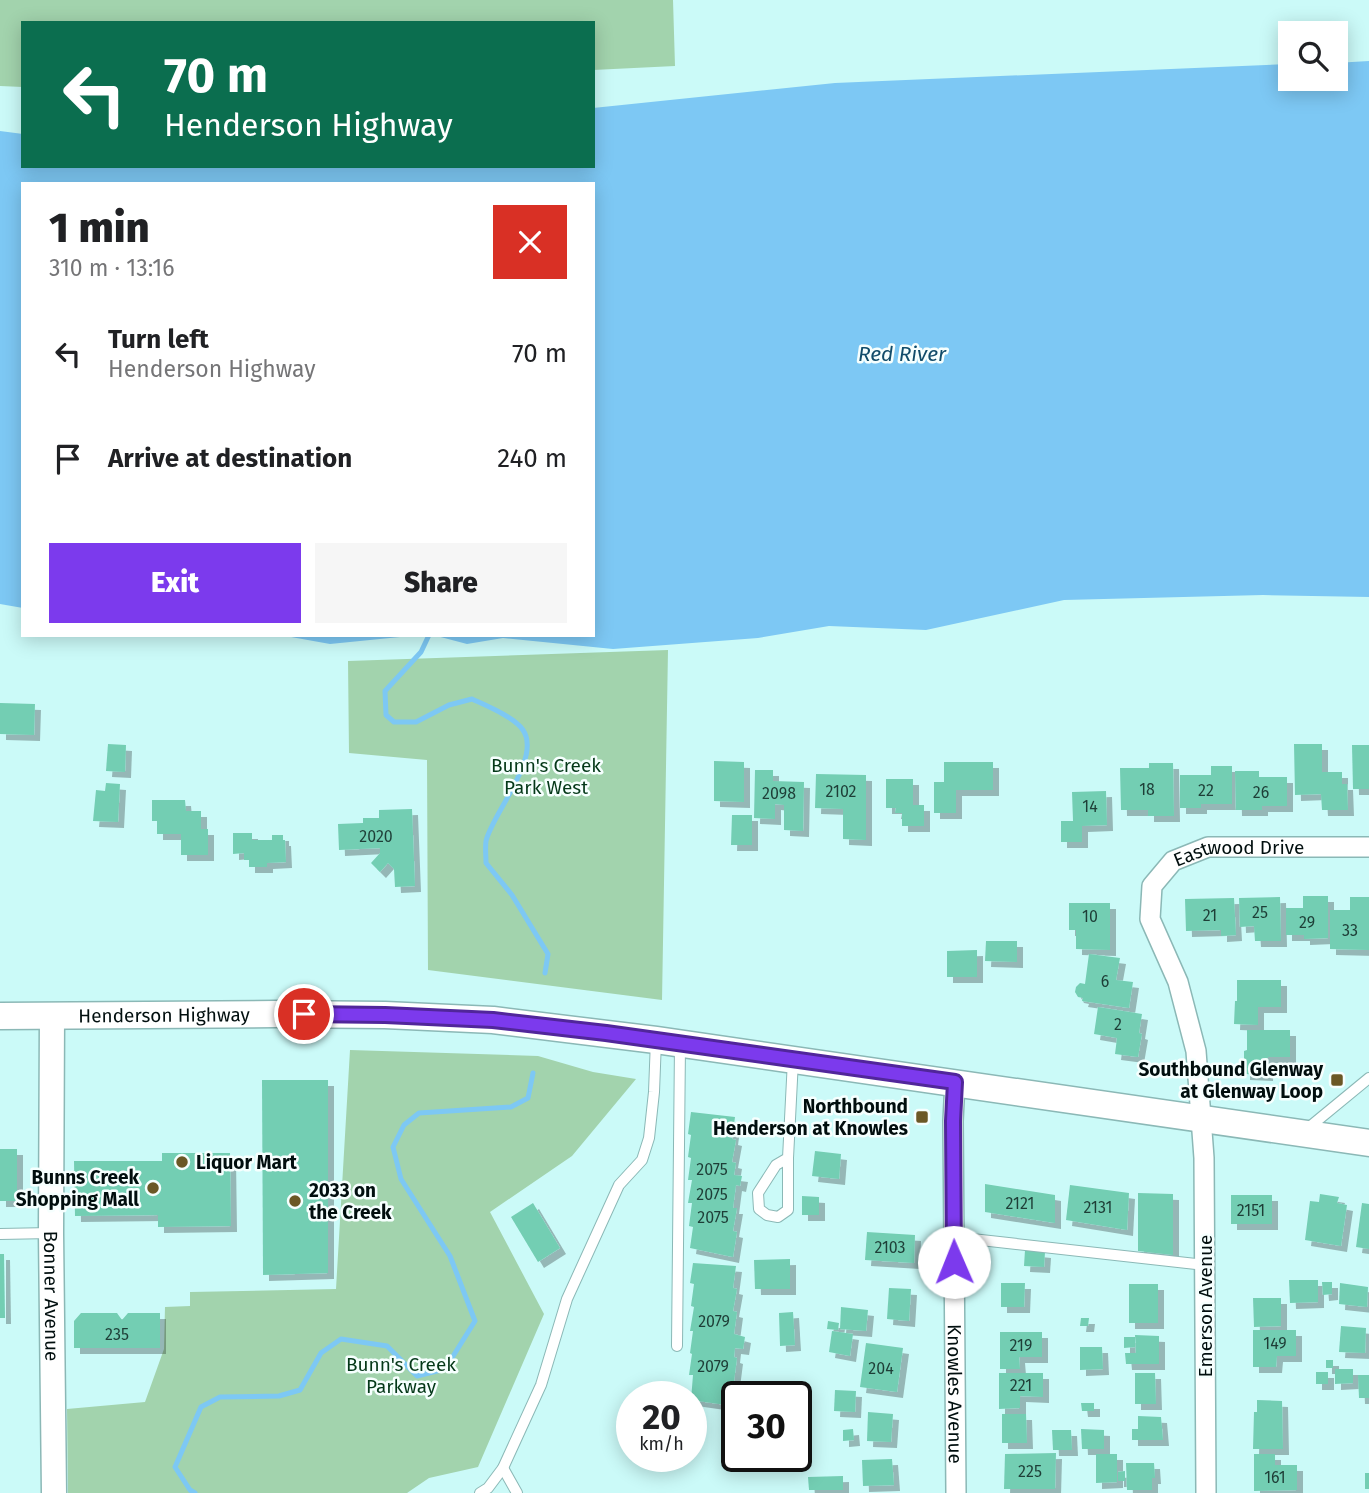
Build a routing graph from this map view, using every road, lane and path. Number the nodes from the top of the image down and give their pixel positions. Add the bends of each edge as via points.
1 (1369, 847) edge
2 (0, 1016) edge
3 (52, 1016) junction
4 (668, 1042) junction
5 (793, 1059) junction
6 (1369, 1079) edge
7 (955, 1082) junction
8 (1201, 1119) junction
9 (1303, 1133) junction
10 (1369, 1143) edge
11 (788, 1158) junction
12 (51, 1233) junction
13 (0, 1234) edge
14 (954, 1237) junction
15 (1205, 1265) junction
16 (677, 1346) dead end
17 (503, 1468) junction
18 (54, 1493) edge
19 (480, 1493) edge
20 (517, 1493) edge
21 (956, 1493) edge
22 (1206, 1493) edge

1 - 8 street, Eastwood Drive via 1208,847 1173,861 1152,886 1150,919 1178,982 1196,1051
2 - 3 main road, Henderson Highway
3 - 4 main road, Henderson Highway via 385,1015 493,1020
3 - 12 street, Bonner Avenue
4 - 5 main road, Henderson Highway
4 - 16 lane
4 - 17 lane via 642,1160 619,1185 566,1299 541,1385
5 - 7 main road, Henderson Highway
5 - 11 lane
6 - 9 lane
7 - 8 main road, Henderson Highway
7 - 14 street, Knowles Avenue
8 - 9 main road, Henderson Highway
8 - 15 street, Emerson Avenue
9 - 10 main road, Henderson Highway
11 - 11 lane via 788,1210 778,1216 767,1215 759,1209 758,1193 776,1165
12 - 13 lane
12 - 18 street, Bonner Avenue
14 - 15 lane
14 - 21 street, Knowles Avenue
15 - 22 street, Emerson Avenue
17 - 19 lane
17 - 20 lane

